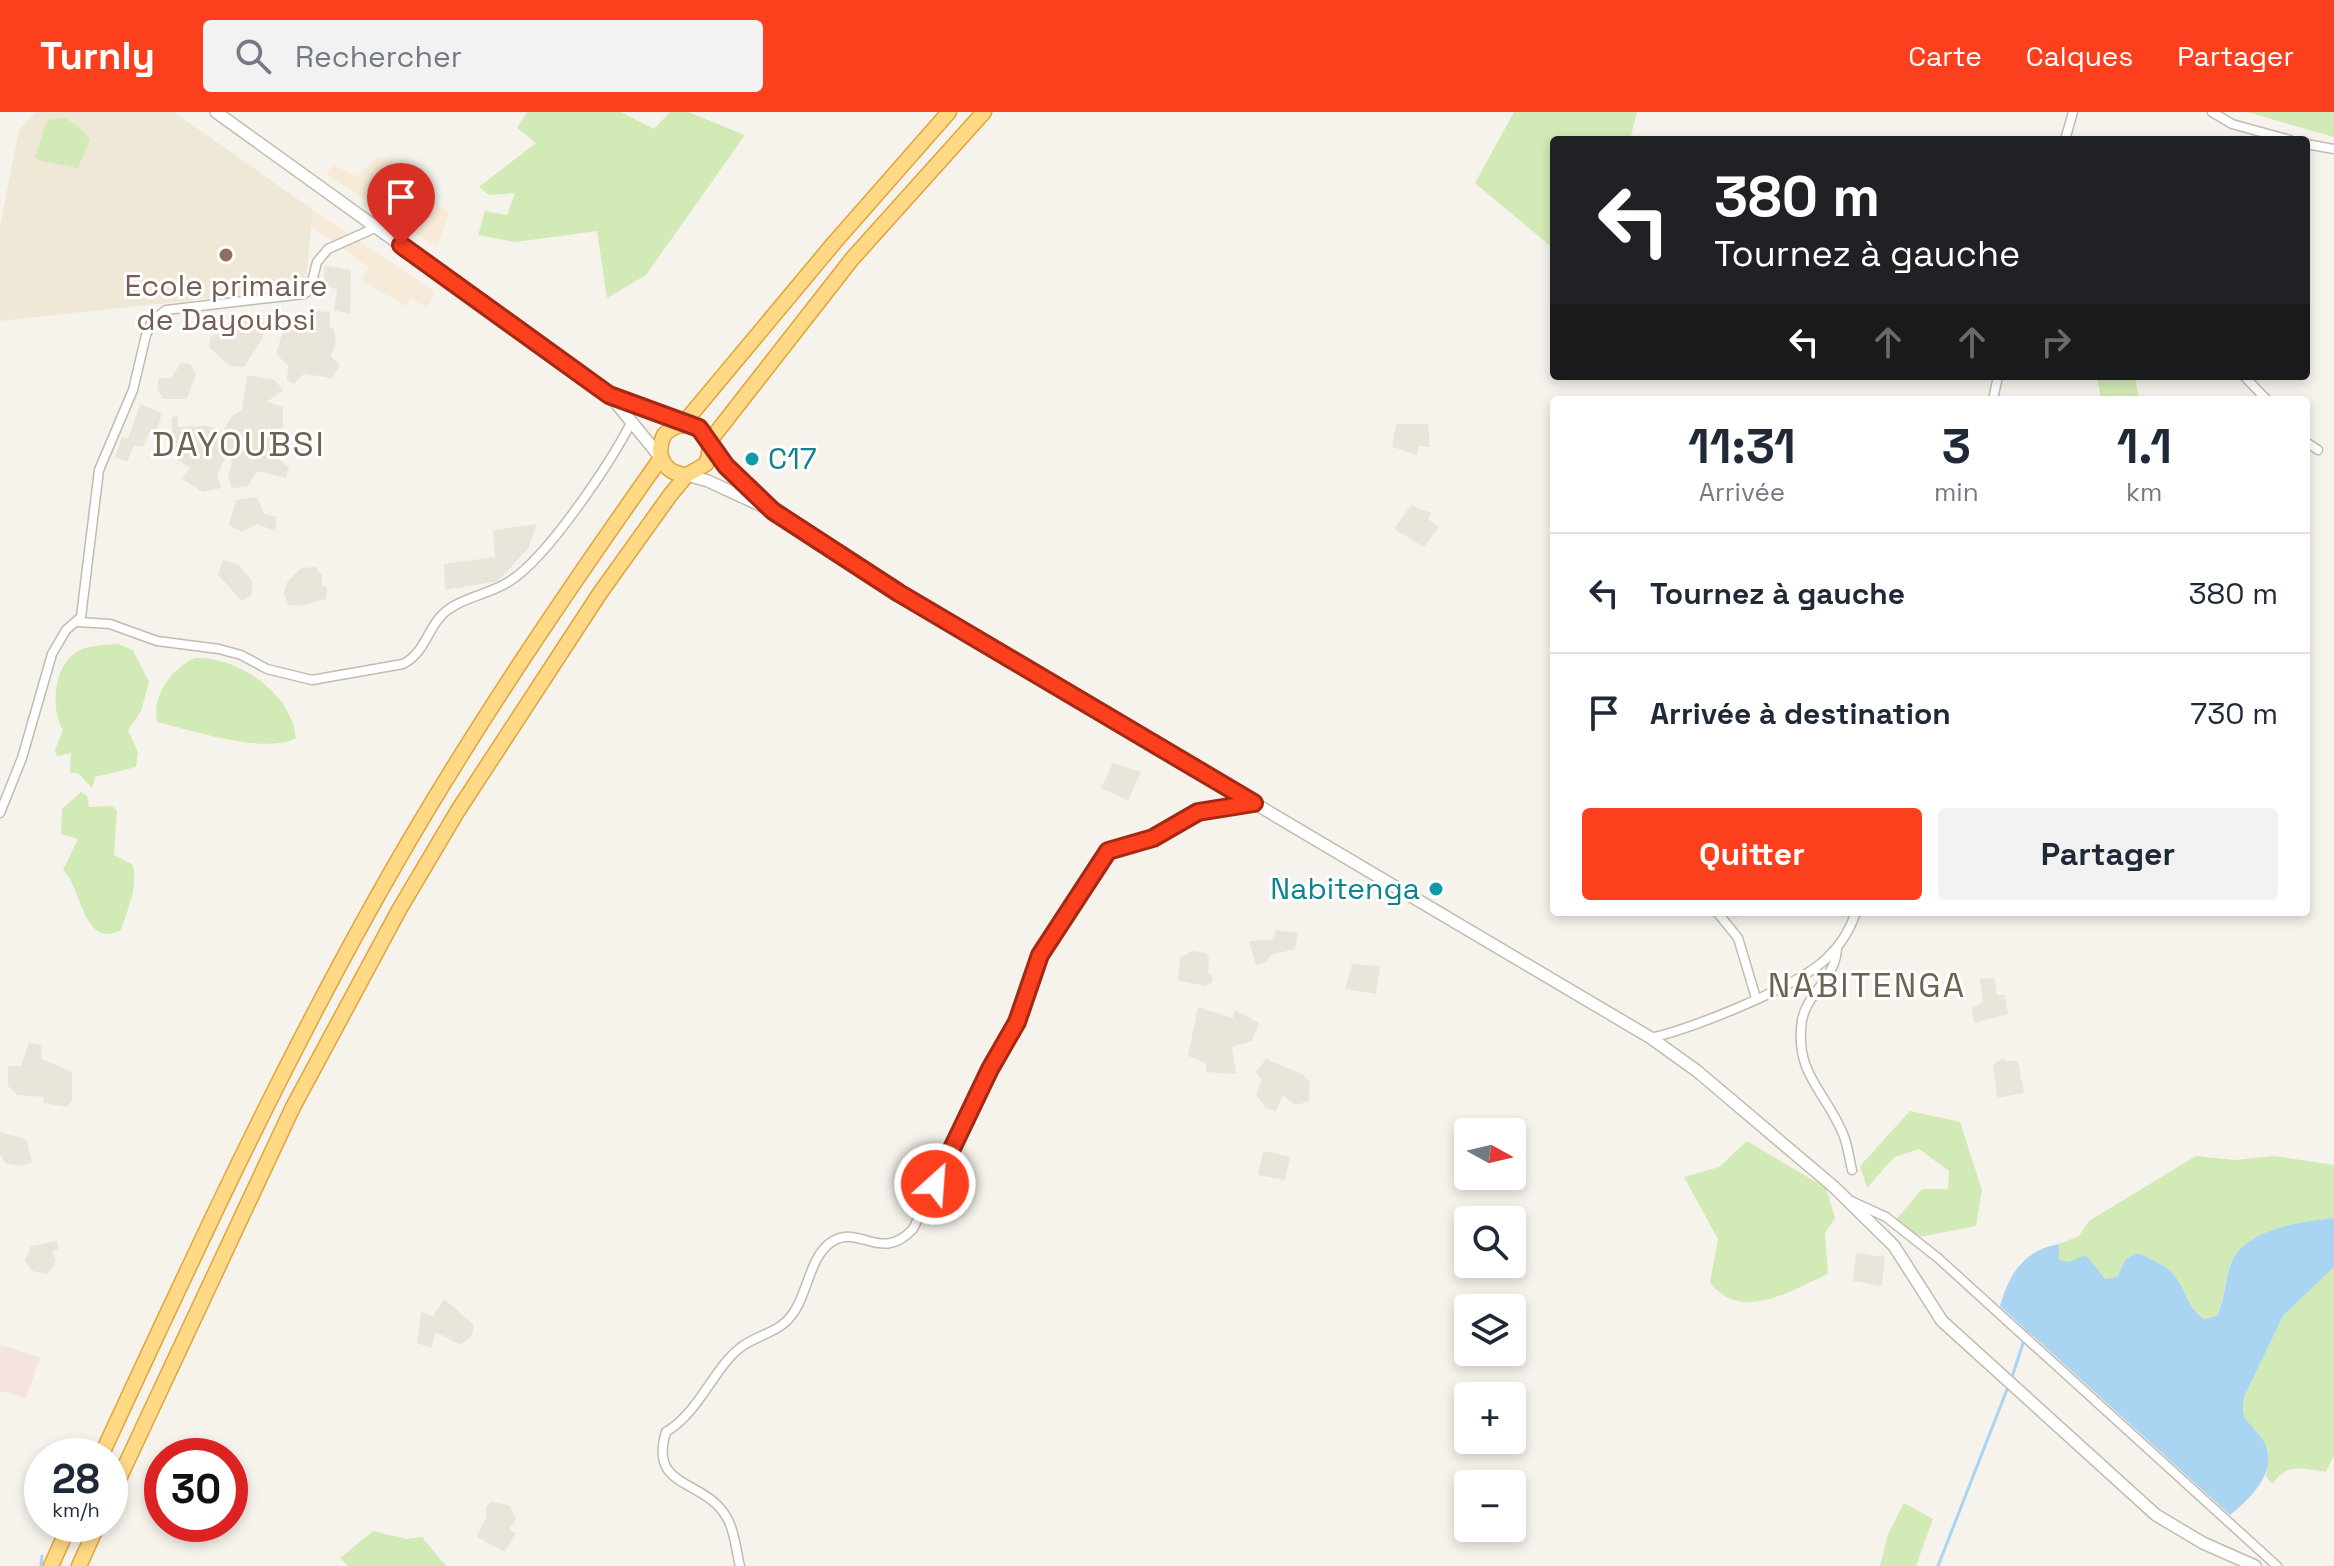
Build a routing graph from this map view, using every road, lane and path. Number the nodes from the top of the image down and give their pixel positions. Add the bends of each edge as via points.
1 (216, 112) edge
2 (949, 112) edge
3 (984, 112) edge
4 (2073, 112) edge
5 (2212, 112) edge
6 (2066, 136) edge
7 (2276, 136) edge
8 (2310, 145) edge
9 (2334, 149) edge
10 (377, 227) junction
11 (2248, 380) edge
12 (609, 395) junction
13 (2263, 396) edge
14 (632, 421) junction
15 (683, 424) junction
16 (709, 442) junction
17 (2310, 445) edge
18 (2318, 450) dead end
19 (661, 458) junction
20 (687, 475) junction
21 (773, 511) junction
22 (78, 622) junction
23 (1254, 803) junction
24 (0, 813) edge
25 (1720, 916) edge
26 (1854, 916) edge
27 (1837, 947) junction
28 (1756, 998) junction
29 (1651, 1038) junction
30 (1852, 1170) dead end
31 (1846, 1199) junction
32 (110, 1438) edge
33 (128, 1460) edge
34 (62, 1542) edge
35 (90, 1542) edge
36 (51, 1566) edge
37 (79, 1566) edge
38 (740, 1566) edge
39 (2255, 1566) edge
40 (2277, 1566) edge

1 - 10 street
2 - 15 highway
3 - 16 highway via 852,259
4 - 6 street
5 - 7 street via 2232,124
8 - 9 street
10 - 12 street
10 - 22 street via 328,249 304,294 166,310 152,321 133,390 99,470
11 - 13 street
12 - 14 street
12 - 15 street
14 - 19 street
14 - 22 street via 565,523 514,579 445,611 415,658 403,664 312,680 219,649 168,643 110,624
15 - 16 highway via 699,428
15 - 19 highway via 664,435
16 - 20 highway via 706,464
16 - 21 street
17 - 18 street
19 - 20 highway via 671,471
19 - 32 highway via 507,682 394,868 295,1048
20 - 21 street
20 - 33 highway via 530,698 399,910 293,1107
21 - 23 street via 899,593
22 - 24 street via 66,630 52,654
23 - 29 street
23 - 38 street via 1198,812 1153,838 1108,851 1040,955 1017,1022 913,1229 889,1245 834,1240 824,1249 790,1318 741,1346 703,1397 666,1432 664,1467 672,1478 712,1499 728,1518
25 - 28 street via 1738,938
26 - 27 street
27 - 28 street via 1823,962
27 - 30 street via 1836,963 1803,1016 1800,1048 1817,1092 1843,1133
28 - 29 street
29 - 31 street via 1739,1105
31 - 39 street via 1894,1246 1942,1321 2156,1515
31 - 40 street via 1886,1217 1938,1258
34 - 36 highway
35 - 37 highway

